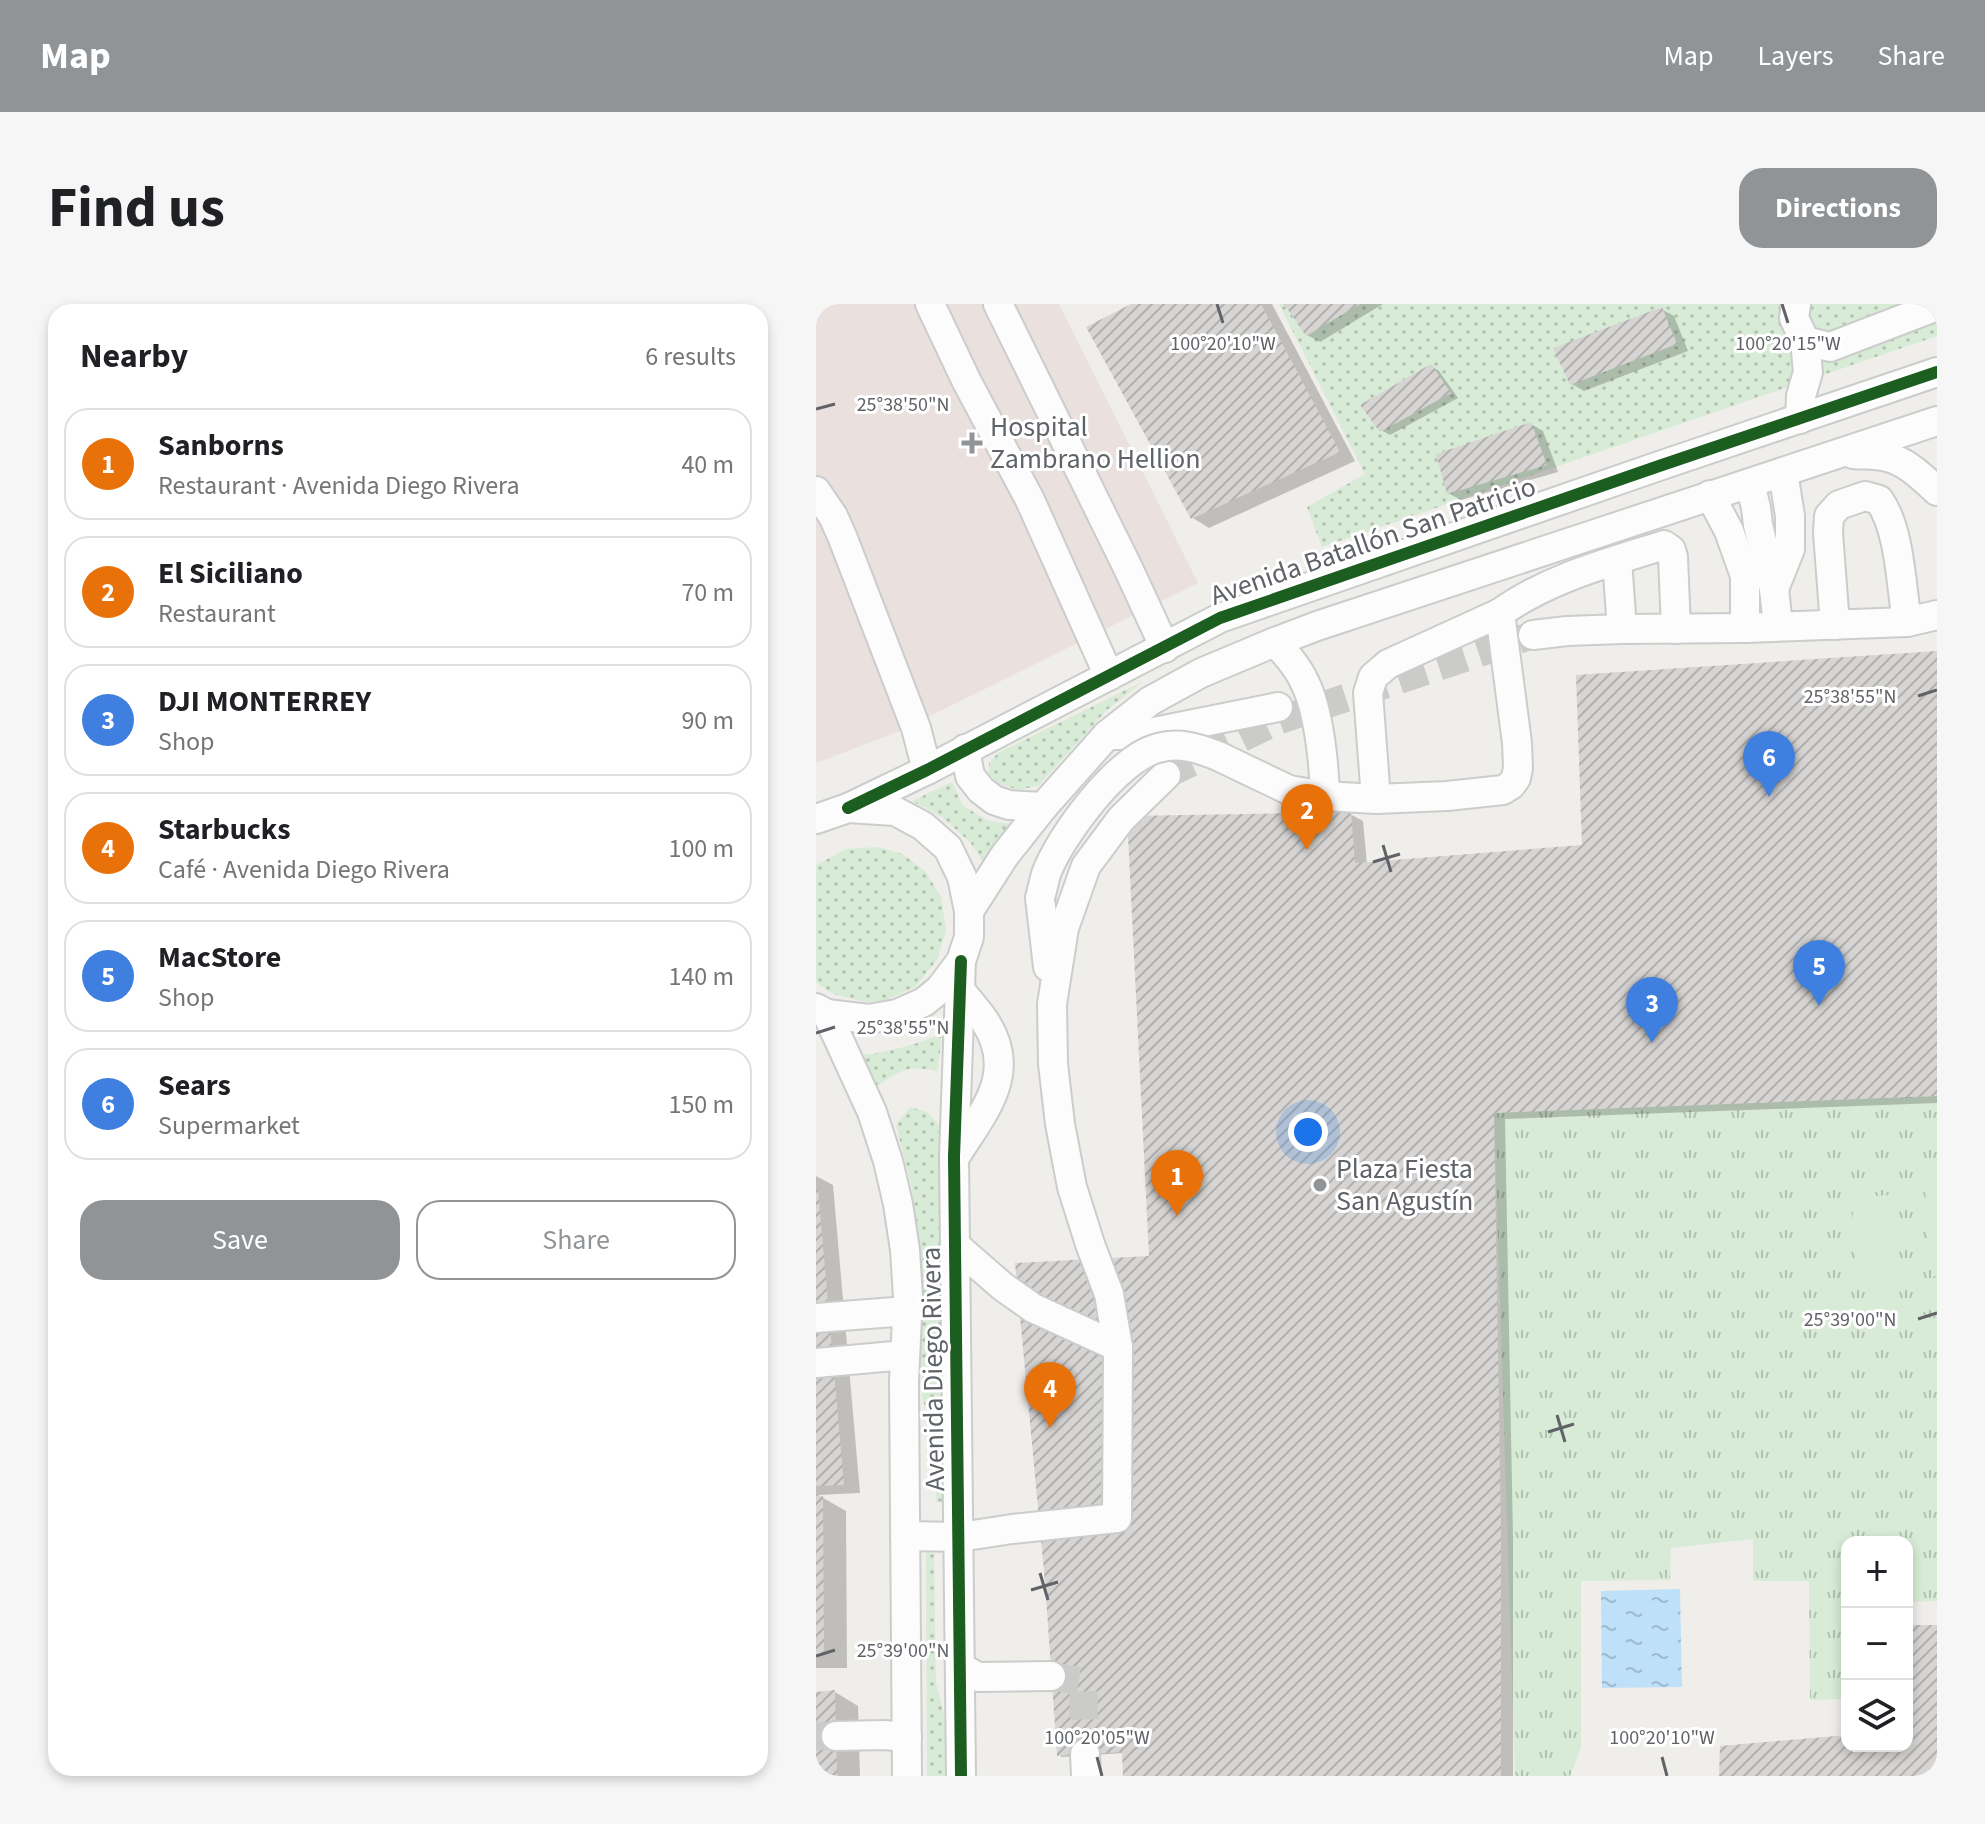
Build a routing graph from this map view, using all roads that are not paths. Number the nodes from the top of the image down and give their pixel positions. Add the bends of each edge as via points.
1 (930, 304) edge
2 (998, 304) edge
3 (1796, 304) edge
4 (1937, 306) edge
5 (1805, 341) junction
6 (1937, 372) edge
7 (1800, 419) junction
8 (1937, 421) edge
9 (1852, 450) junction
10 (1937, 473) edge
11 (1767, 477) junction
12 (816, 491) edge
13 (1937, 491) edge
14 (1710, 495) junction
15 (1617, 560) junction
16 (1500, 613) junction
17 (1937, 615) edge
18 (1745, 618) junction
19 (1907, 622) junction
20 (1778, 625) junction
21 (1835, 625) junction
22 (1622, 629) junction
23 (1676, 629) junction
24 (1533, 635) tunnel mouth
25 (1275, 642) junction
26 (1165, 648) junction
27 (1109, 676) junction
28 (1278, 707) dead end
29 (1107, 735) junction
30 (965, 749) junction
31 (927, 770) junction
32 (1166, 775) tunnel mouth
33 (1316, 794) junction
34 (1376, 799) junction
35 (1043, 807) junction
36 (848, 808) junction
37 (816, 819) edge
38 (969, 911) junction
39 (961, 961) junction
40 (960, 990) junction
41 (1052, 1004) junction
42 (824, 1025) edge
43 (954, 1157) junction
44 (955, 1245) junction
45 (907, 1311) junction
46 (816, 1318) edge
47 (1118, 1347) junction
48 (905, 1355) junction
49 (816, 1363) edge
50 (905, 1536) junction
51 (960, 1537) junction
52 (960, 1667) junction
53 (1051, 1676) tunnel mouth
54 (836, 1736) tunnel mouth
55 (907, 1737) junction
56 (907, 1776) edge
57 (961, 1776) edge

1 - 27 street via 1030,500
2 - 26 street
3 - 5 street via 1794,318
4 - 5 street via 1830,347
5 - 7 street via 1808,372
6 - 7 street, Avenida Batallón San Patricio
7 - 26 street, Avenida Batallón San Patricio via 1220,618
8 - 9 street
9 - 10 street via 1899,445
9 - 11 street
9 - 13 street via 1887,456
11 - 14 street
11 - 20 street via 1758,525
12 - 31 street via 842,536 916,728
14 - 18 street via 1745,576
14 - 25 street
15 - 16 street via 1542,587
15 - 22 street
15 - 23 street via 1664,545 1671,550
16 - 34 street via 1388,664 1373,677 1368,693
16 - 34 street via 1517,743 1516,778 1490,793
17 - 19 street
18 - 20 street
18 - 23 street
19 - 21 street
19 - 21 street via 1888,513 1879,500 1865,496 1839,505 1829,516
20 - 21 street
22 - 23 street
22 - 24 street
25 - 29 street via 1150,701
25 - 33 street via 1311,697 1304,735
26 - 27 street, Avenida Batallón San Patricio
27 - 30 street, Avenida Batallón San Patricio
28 - 29 street via 1139,735
29 - 35 street
30 - 31 street, Avenida Batallón San Patricio
30 - 35 street via 970,776 994,800
31 - 36 street, Avenida Batallón San Patricio
32 - 41 street via 1121,819 1086,866 1064,928
33 - 34 street
33 - 41 street, bridge via 1289,790 1197,747 1159,747 1119,770 1089,805 1047,872 1040,898
35 - 38 street
36 - 37 street, Avenida Batallón San Patricio
36 - 38 street via 895,811 923,826 948,848 962,877
38 - 39 street, Avenida Diego Rivera via 969,937
39 - 40 street, Avenida Diego Rivera
39 - 42 street via 924,1002 897,1014
40 - 43 street, Avenida Diego Rivera
40 - 43 street via 985,1021 1000,1059 991,1100
41 - 47 street via 1053,1064 1072,1187 1109,1294
42 - 45 street, Avenida Diego Rivera via 872,1112 888,1161 905,1250
43 - 44 street, Avenida Diego Rivera
44 - 47 street via 1033,1308
44 - 51 street, Avenida Diego Rivera
45 - 46 street
45 - 48 street, Avenida Diego Rivera
47 - 51 street via 1117,1518
48 - 49 street
48 - 50 street, Avenida Diego Rivera
50 - 51 street
50 - 55 street, Avenida Diego Rivera
51 - 52 street, Avenida Diego Rivera
52 - 53 street via 978,1677
52 - 57 street, Avenida Diego Rivera
54 - 55 street
55 - 56 street, Avenida Diego Rivera

